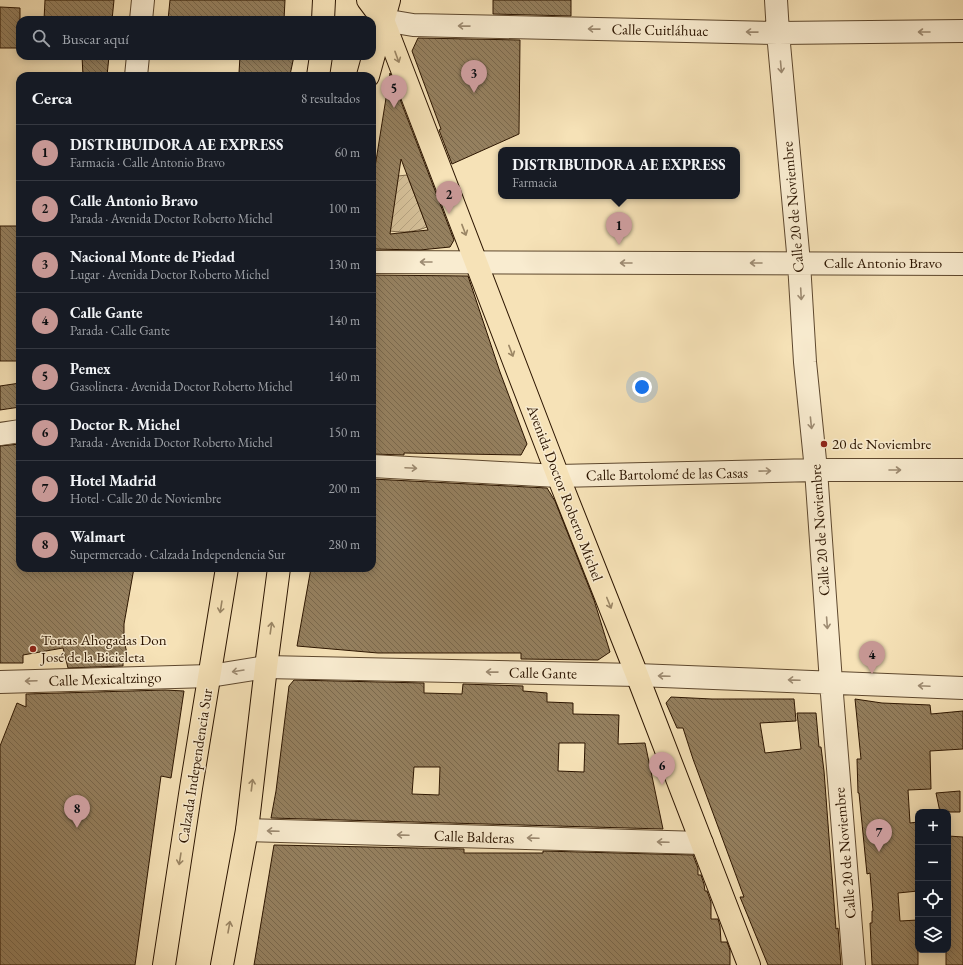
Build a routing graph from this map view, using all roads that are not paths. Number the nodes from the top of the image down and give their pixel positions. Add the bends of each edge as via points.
1 (143, 0) edge
2 (324, 0) edge
3 (368, 0) edge
4 (776, 0) edge
5 (386, 10) edge
6 (141, 16) edge
7 (323, 16) edge
8 (963, 31) edge
9 (778, 33) junction
10 (376, 47) edge
11 (138, 60) edge
12 (320, 60) edge
13 (372, 60) edge
14 (136, 72) edge
15 (319, 72) edge
16 (369, 72) edge
17 (376, 262) edge
18 (477, 262) junction
19 (799, 263) junction
20 (963, 264) edge
21 (16, 432) edge
22 (0, 434) edge
23 (376, 466) edge
24 (816, 470) junction
25 (963, 470) edge
26 (558, 476) junction
27 (226, 572) edge
28 (278, 572) edge
29 (266, 667) junction
30 (637, 675) junction
31 (210, 676) junction
32 (0, 682) edge
33 (831, 682) junction
34 (963, 688) edge
35 (247, 830) junction
36 (702, 843) junction
37 (164, 965) edge
38 (222, 965) edge
39 (749, 965) edge
40 (854, 965) edge

1 - 6 street
2 - 7 main road
3 - 5 main road
4 - 9 street, Calle 20 de Noviembre
9 -> 5 street, Calle Cuitláhuac via 413,25
5 - 10 main road
5 -> 18 main road, Avenida Doctor Roberto Michel
8 -> 9 street, Calle Cuitláhuac
9 -> 19 street, Calle 20 de Noviembre
11 - 14 street
12 - 15 main road
13 - 16 main road
18 -> 17 street, Calle Antonio Bravo
19 -> 18 street, Calle Antonio Bravo
18 -> 26 main road, Avenida Doctor Roberto Michel
19 - 20 street, Calle Antonio Bravo
19 -> 24 street, Calle 20 de Noviembre via 805,362
21 - 22 street
23 -> 26 street, Calle Bartolomé de las Casas
24 -> 25 street, Calle Bartolomé de las Casas
26 -> 24 street, Calle Bartolomé de las Casas
24 -> 33 street, Calle 20 de Noviembre
26 -> 30 main road, Avenida Doctor Roberto Michel
27 -> 31 main road, Calzada Independencia Sur
29 -> 28 main road
30 -> 29 street, Calle Gante
29 -> 31 street, Calle Gante
35 -> 29 main road
33 -> 30 street, Calle Gante
30 - 36 main road, Avenida Doctor Roberto Michel
31 -> 32 street, Calle Mexicaltzingo
31 -> 37 main road, Calzada Independencia Sur
34 -> 33 street, Calle Gante
33 - 40 street, Calle 20 de Noviembre
36 -> 35 street, Calle Balderas
38 -> 35 main road
36 - 39 main road, Avenida Doctor Roberto Michel

